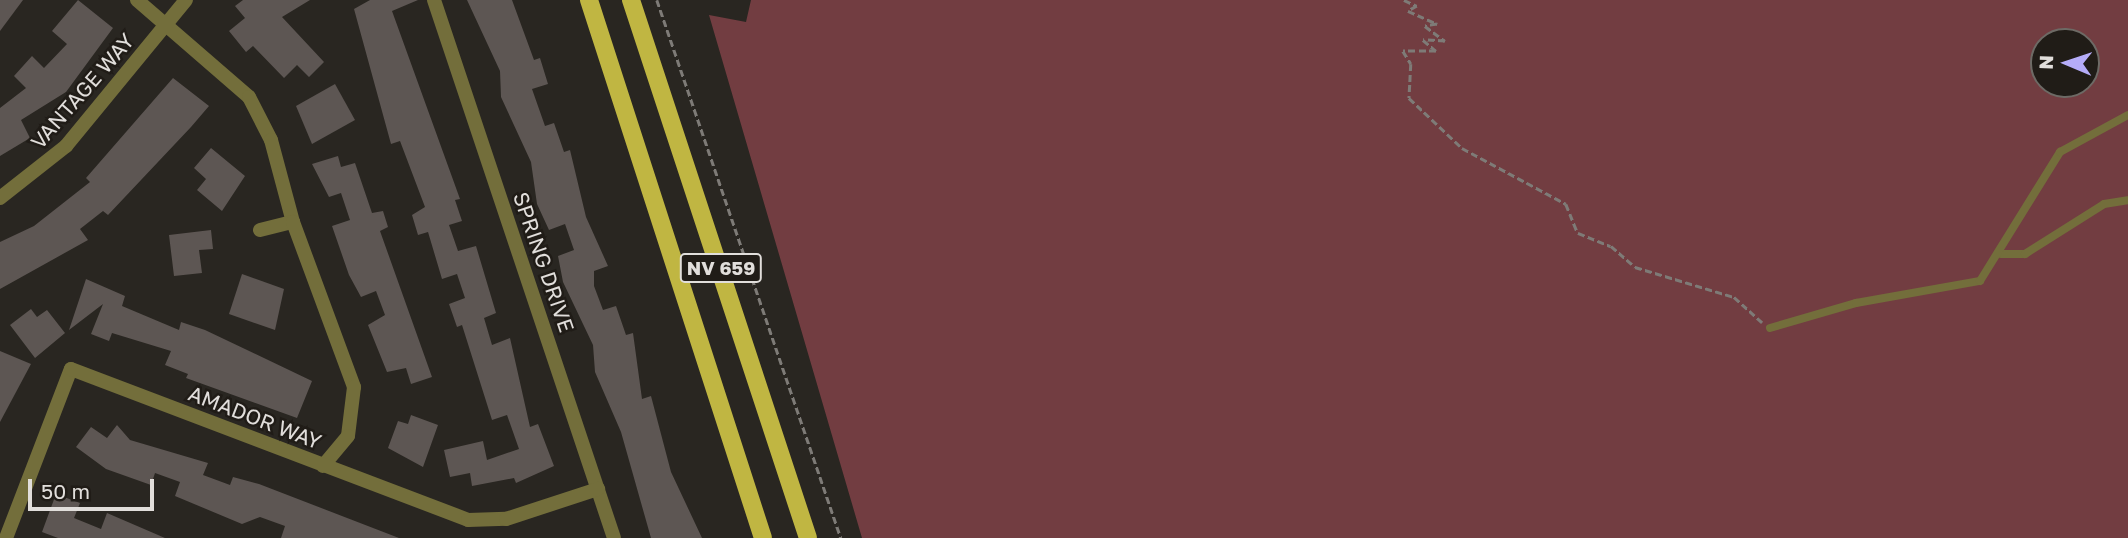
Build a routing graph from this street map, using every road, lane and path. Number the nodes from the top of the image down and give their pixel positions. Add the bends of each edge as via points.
1 (137, 0) edge
2 (186, 0) edge
3 (433, 0) edge
4 (589, 0) edge
5 (631, 0) edge
6 (657, 0) edge
7 (1404, 0) edge
8 (166, 24) junction
9 (2128, 115) edge
10 (0, 198) edge
11 (2128, 200) edge
12 (293, 222) junction
13 (260, 230) dead end
14 (2001, 254) junction
15 (1770, 328) joint
16 (323, 466) junction
17 (598, 489) junction
18 (6, 538) edge
19 (614, 538) edge
20 (763, 538) edge
21 (808, 538) edge
22 (841, 538) edge

1 - 8 street
2 - 8 street, VANTAGE WAY
3 - 17 street, SPRING DRIVE
4 - 20 main road, NV 659
5 - 21 main road, NV 659
6 - 22 path
7 - 15 path via 1416,6 1408,12 1437,24 1425,26 1445,41 1423,40 1436,51 1403,51 1411,64 1409,98 1462,148 1566,204 1578,233 1611,246 1635,267 1734,297
8 - 10 street, VANTAGE WAY via 66,146
8 - 12 street via 249,97 271,140
9 - 14 lane via 2060,152 2009,229
11 - 14 lane via 2104,204 2025,254
12 - 13 street
12 - 16 street via 354,387 348,436
14 - 15 lane via 1980,281 1856,303
16 - 17 street, AMADOR WAY via 453,516 487,522
16 - 18 street, AMADOR WAY via 71,369
17 - 19 street, SPRING DRIVE

